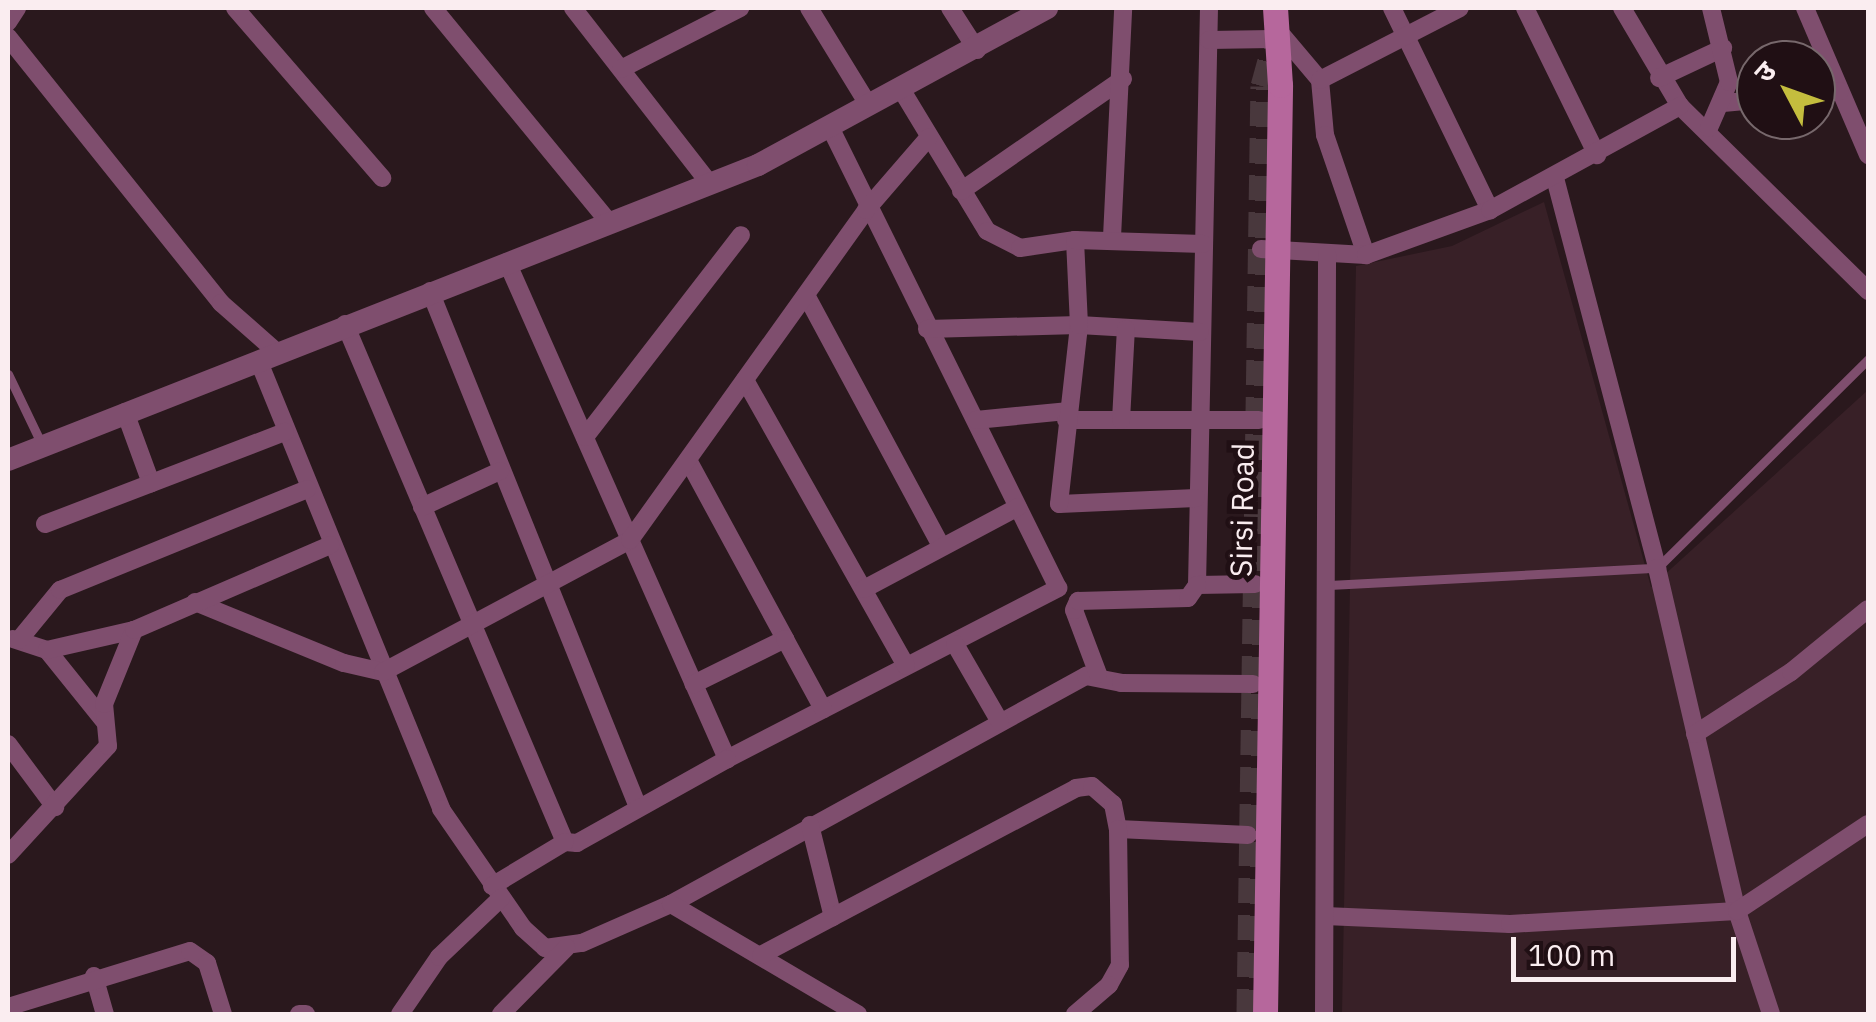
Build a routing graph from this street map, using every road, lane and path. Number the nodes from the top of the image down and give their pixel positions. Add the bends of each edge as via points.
1 (17, 8) edge
2 (235, 8) edge
3 (433, 8) edge
4 (573, 8) edge
5 (740, 8) edge
6 (809, 8) edge
7 (950, 8) edge
8 (1047, 8) edge
9 (1122, 8) edge
10 (1210, 8) edge
11 (1392, 8) edge
12 (1460, 8) edge
13 (1525, 8) edge
14 (1622, 8) edge
15 (1711, 8) edge
16 (1805, 8) edge
17 (8, 22) edge
18 (1274, 30) edge
19 (8, 37) edge
20 (1209, 40) junction
21 (1406, 41) junction
22 (1722, 48) junction
23 (977, 50) junction
24 (621, 69) junction
25 (1659, 78) junction
26 (1123, 79) junction
27 (1320, 80) junction
28 (902, 90) junction
29 (1840, 91) junction
30 (1836, 92) edge
31 (1736, 102) edge
32 (1722, 103) junction
33 (869, 106) junction
34 (1680, 106) junction
35 (830, 127) junction
36 (1709, 128) junction
37 (928, 136) junction
38 (1597, 155) junction
39 (1868, 156) edge
40 (382, 178) dead end
41 (1555, 178) junction
42 (710, 184) junction
43 (961, 191) junction
44 (866, 210) junction
45 (1490, 210) junction
46 (609, 222) junction
47 (741, 235) dead end
48 (1112, 237) junction
49 (1074, 240) junction
50 (1203, 244) junction
51 (1269, 250) junction
52 (1327, 254) junction
53 (1366, 255) junction
54 (507, 262) junction
55 (430, 291) junction
56 (1868, 291) edge
57 (806, 294) junction
58 (345, 324) junction
59 (1078, 325) junction
60 (926, 328) junction
61 (1126, 329) junction
62 (1200, 332) junction
63 (268, 358) junction
64 (1868, 359) edge
65 (8, 374) edge
66 (745, 380) junction
67 (125, 412) junction
68 (1067, 416) junction
69 (976, 420) junction
70 (1121, 420) junction
71 (1197, 420) junction
72 (1259, 420) dead end
73 (285, 432) junction
74 (585, 437) junction
75 (42, 446) junction
76 (8, 460) edge
77 (688, 460) junction
78 (500, 471) junction
79 (151, 483) junction
80 (307, 489) junction
81 (1196, 498) junction
82 (422, 507) junction
83 (1018, 507) junction
84 (44, 524) dead end
85 (630, 540) junction
86 (330, 545) junction
87 (941, 546) junction
88 (1657, 568) junction
89 (1255, 584) dead end
90 (544, 585) junction
91 (1197, 585) junction
92 (1329, 586) junction
93 (864, 589) junction
94 (195, 602) junction
95 (1868, 609) edge
96 (470, 625) junction
97 (134, 630) junction
98 (13, 639) edge
99 (785, 639) junction
100 (955, 644) junction
101 (47, 650) junction
102 (906, 666) junction
103 (382, 672) junction
104 (1098, 674) junction
105 (694, 684) junction
106 (1253, 684) dead end
107 (823, 709) junction
108 (104, 721) junction
109 (1000, 722) junction
110 (1696, 734) junction
111 (8, 744) edge
112 (727, 759) junction
113 (638, 806) junction
114 (55, 807) junction
115 (1868, 824) edge
116 (810, 825) junction
117 (1118, 829) junction
118 (1248, 835) dead end
119 (565, 842) junction
120 (8, 855) edge
121 (496, 892) junction
122 (671, 904) junction
123 (1736, 911) junction
124 (1325, 916) junction
125 (833, 917) junction
126 (566, 948) junction
127 (760, 955) junction
128 (94, 976) junction
129 (9, 1009) edge
130 (104, 1014) edge
131 (223, 1014) edge
132 (400, 1014) edge
133 (502, 1014) edge
134 (858, 1014) edge
135 (1075, 1014) edge
136 (1265, 1014) edge
137 (1324, 1014) edge
138 (1770, 1014) edge

1 - 17 street
2 - 40 street
3 - 46 street
4 - 24 street
5 - 24 street
6 - 33 street
7 - 23 street
8 - 23 street
9 - 26 street
10 - 20 street
11 - 21 street
12 - 21 street
13 - 38 street
14 - 25 street
15 - 22 street
16 - 29 street
18 - 20 street
18 - 27 street
18 - 51 main road, Sirsi Road via 1280,85
19 - 63 street
20 - 50 street
21 - 27 street
21 - 45 street
22 - 25 street
22 - 32 street via 1729,82
23 - 28 street
24 - 42 street
25 - 34 street
26 - 43 street
26 - 48 street
27 - 53 street via 1326,134
28 - 33 street
28 - 37 street
29 - 30 street
29 - 39 street
31 - 32 street
32 - 36 street
33 - 35 street
34 - 36 street
34 - 38 street
35 - 42 street
35 - 44 street
36 - 56 street
37 - 43 street
37 - 44 street
38 - 41 street
41 - 45 street
41 - 88 street
42 - 46 street
43 - 49 street via 974,216 1004,244
44 - 57 street
44 - 60 street
45 - 53 street
46 - 54 street
47 - 74 street
48 - 49 street
48 - 50 street
49 - 59 street
50 - 62 street
51 - 52 street
51 - 136 main road, Sirsi Road
52 - 53 street
52 - 92 street
54 - 55 street
54 - 74 street
55 - 58 street
55 - 78 street
57 - 66 street
57 - 87 street
58 - 63 street
58 - 82 street
59 - 60 street
59 - 61 street
59 - 68 street
60 - 69 street
61 - 62 street
61 - 70 street
62 - 71 street
63 - 67 street
63 - 73 street
64 - 88 lane
65 - 75 lane
66 - 77 street
66 - 93 street
67 - 75 street
67 - 79 street
68 - 69 street
68 - 70 street
68 - 81 street via 1059,504
69 - 83 street
70 - 71 street
71 - 72 street
71 - 81 street
73 - 79 street
73 - 80 street
74 - 85 street
75 - 76 street
77 - 85 street
77 - 99 street
78 - 82 street
78 - 90 street
79 - 84 street
80 - 86 street
80 - 98 street via 60,590
81 - 91 street
82 - 96 street
83 - 87 street
83 - 100 street via 1058,588
85 - 90 street
85 - 105 street
86 - 94 street
86 - 103 street
87 - 93 street
88 - 92 lane
88 - 110 street
89 - 91 street
90 - 96 street
90 - 113 street
91 - 104 street via 1188,598 1078,600 1074,610
92 - 124 street
93 - 102 street
94 - 97 street
94 - 103 street
95 - 110 street via 1791,672
96 - 103 street
96 - 119 street
97 - 101 street
97 - 108 street via 105,699
98 - 101 street
99 - 105 street
99 - 107 street
100 - 102 street
100 - 109 street
101 - 108 street
102 - 107 street
103 - 121 street via 441,809
104 - 106 street via 1121,683
104 - 109 street
105 - 112 street
107 - 112 street
108 - 114 street via 108,746
109 - 116 street
110 - 123 street
111 - 114 street
112 - 113 street
113 - 119 street via 577,843
114 - 120 street
115 - 123 street
116 - 122 street
116 - 125 street
117 - 118 street
117 - 125 street via 1106,795 1092,786 1076,788
117 - 135 street via 1118,972
119 - 121 street
121 - 126 street via 532,939 544,948
121 - 132 street
122 - 126 street
122 - 127 street
123 - 124 street via 1510,924
123 - 138 street
124 - 137 street
125 - 127 street
126 - 133 street
127 - 134 street
128 - 129 street
128 - 130 street
128 - 131 street via 190,951 207,962

